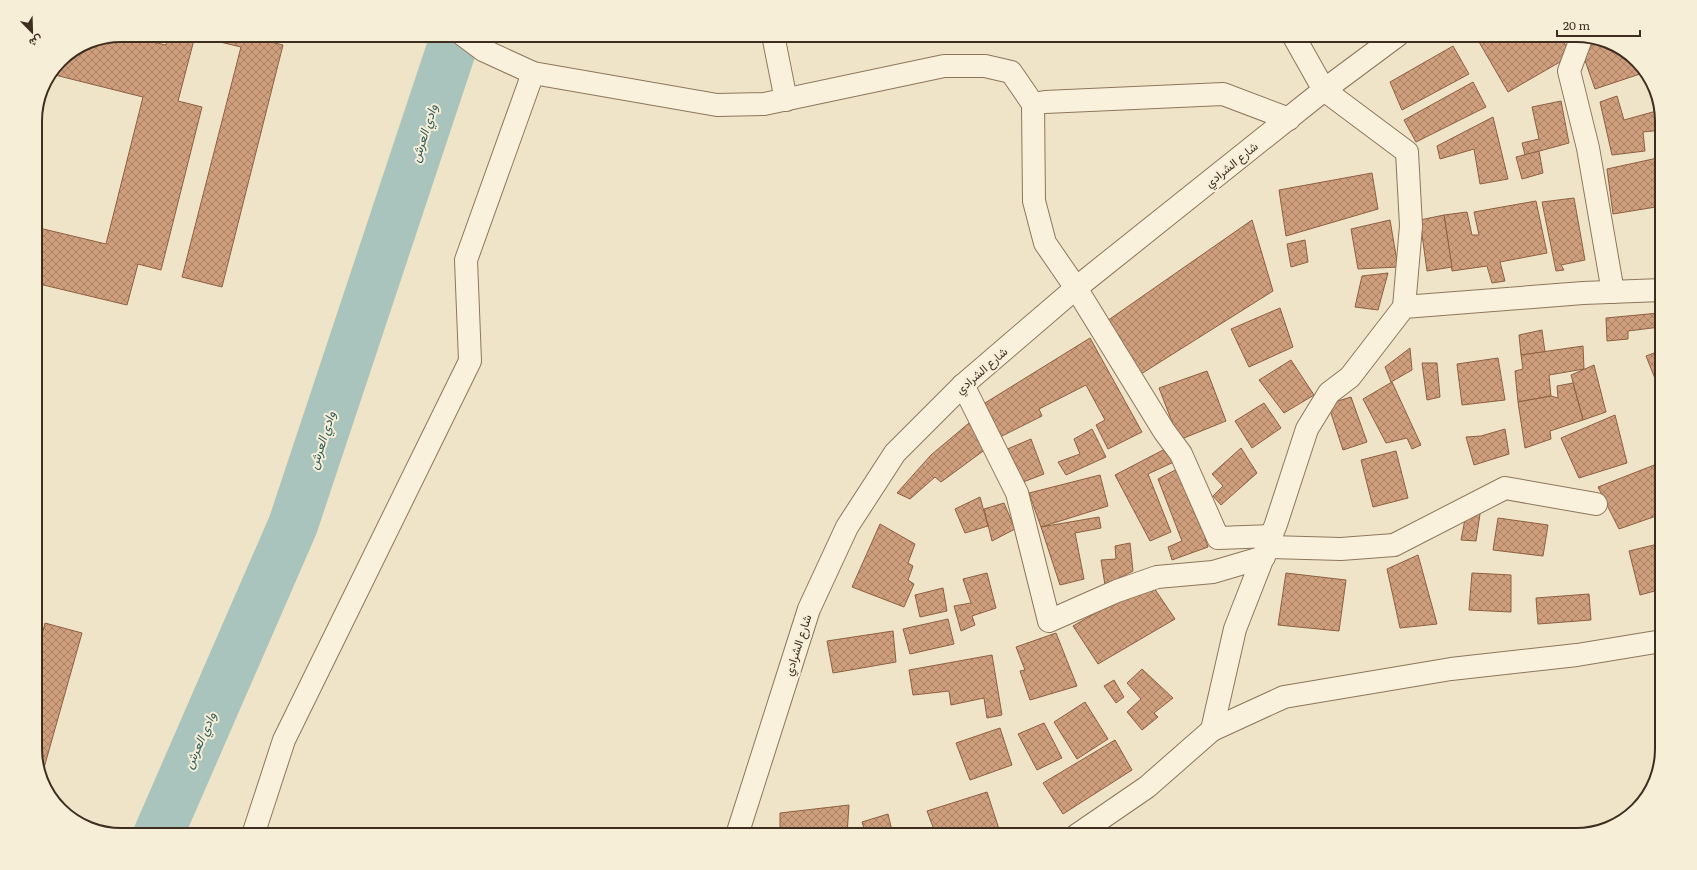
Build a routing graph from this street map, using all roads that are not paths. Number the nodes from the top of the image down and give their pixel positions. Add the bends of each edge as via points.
1 (472, 42) edge
2 (774, 42) edge
3 (1297, 42) edge
4 (1389, 42) edge
5 (1580, 42) edge
6 (533, 73) junction
7 (1324, 90) junction
8 (786, 100) junction
9 (1032, 104) junction
10 (1288, 118) junction
11 (1076, 288) junction
12 (1655, 290) edge
13 (1613, 292) junction
14 (1404, 307) junction
15 (963, 385) junction
16 (1596, 504) dead end
17 (1268, 547) junction
18 (1655, 642) edge
19 (1212, 730) junction
20 (255, 828) edge
21 (739, 828) edge
22 (1087, 828) edge

1 - 6 street via 483,50
2 - 8 street
3 - 7 street
4 - 7 street, شارع الشرادي
5 - 13 street via 1569,71 1588,148
6 - 8 street via 717,105 764,104
6 - 20 street via 466,260 470,361 284,740
7 - 10 street, شارع الشرادي
7 - 14 street via 1407,152 1411,226
8 - 9 street via 944,66 985,66 1011,72
9 - 10 street via 1223,94
9 - 11 street via 1034,201 1045,243
10 - 11 street, شارع الشرادي
11 - 15 street, شارع الشرادي
11 - 17 street via 1164,431 1181,454 1218,538
12 - 13 street
13 - 14 street
14 - 17 street via 1350,377 1329,393 1307,429
15 - 17 street via 1017,493 1049,621 1117,590 1157,577 1213,572
15 - 21 street, شارع الشرادي via 895,453 847,527 809,608
16 - 17 street via 1505,488 1394,545 1341,549
17 - 19 street via 1235,629
18 - 19 street via 1577,655 1451,668 1284,697
19 - 22 street via 1147,787

